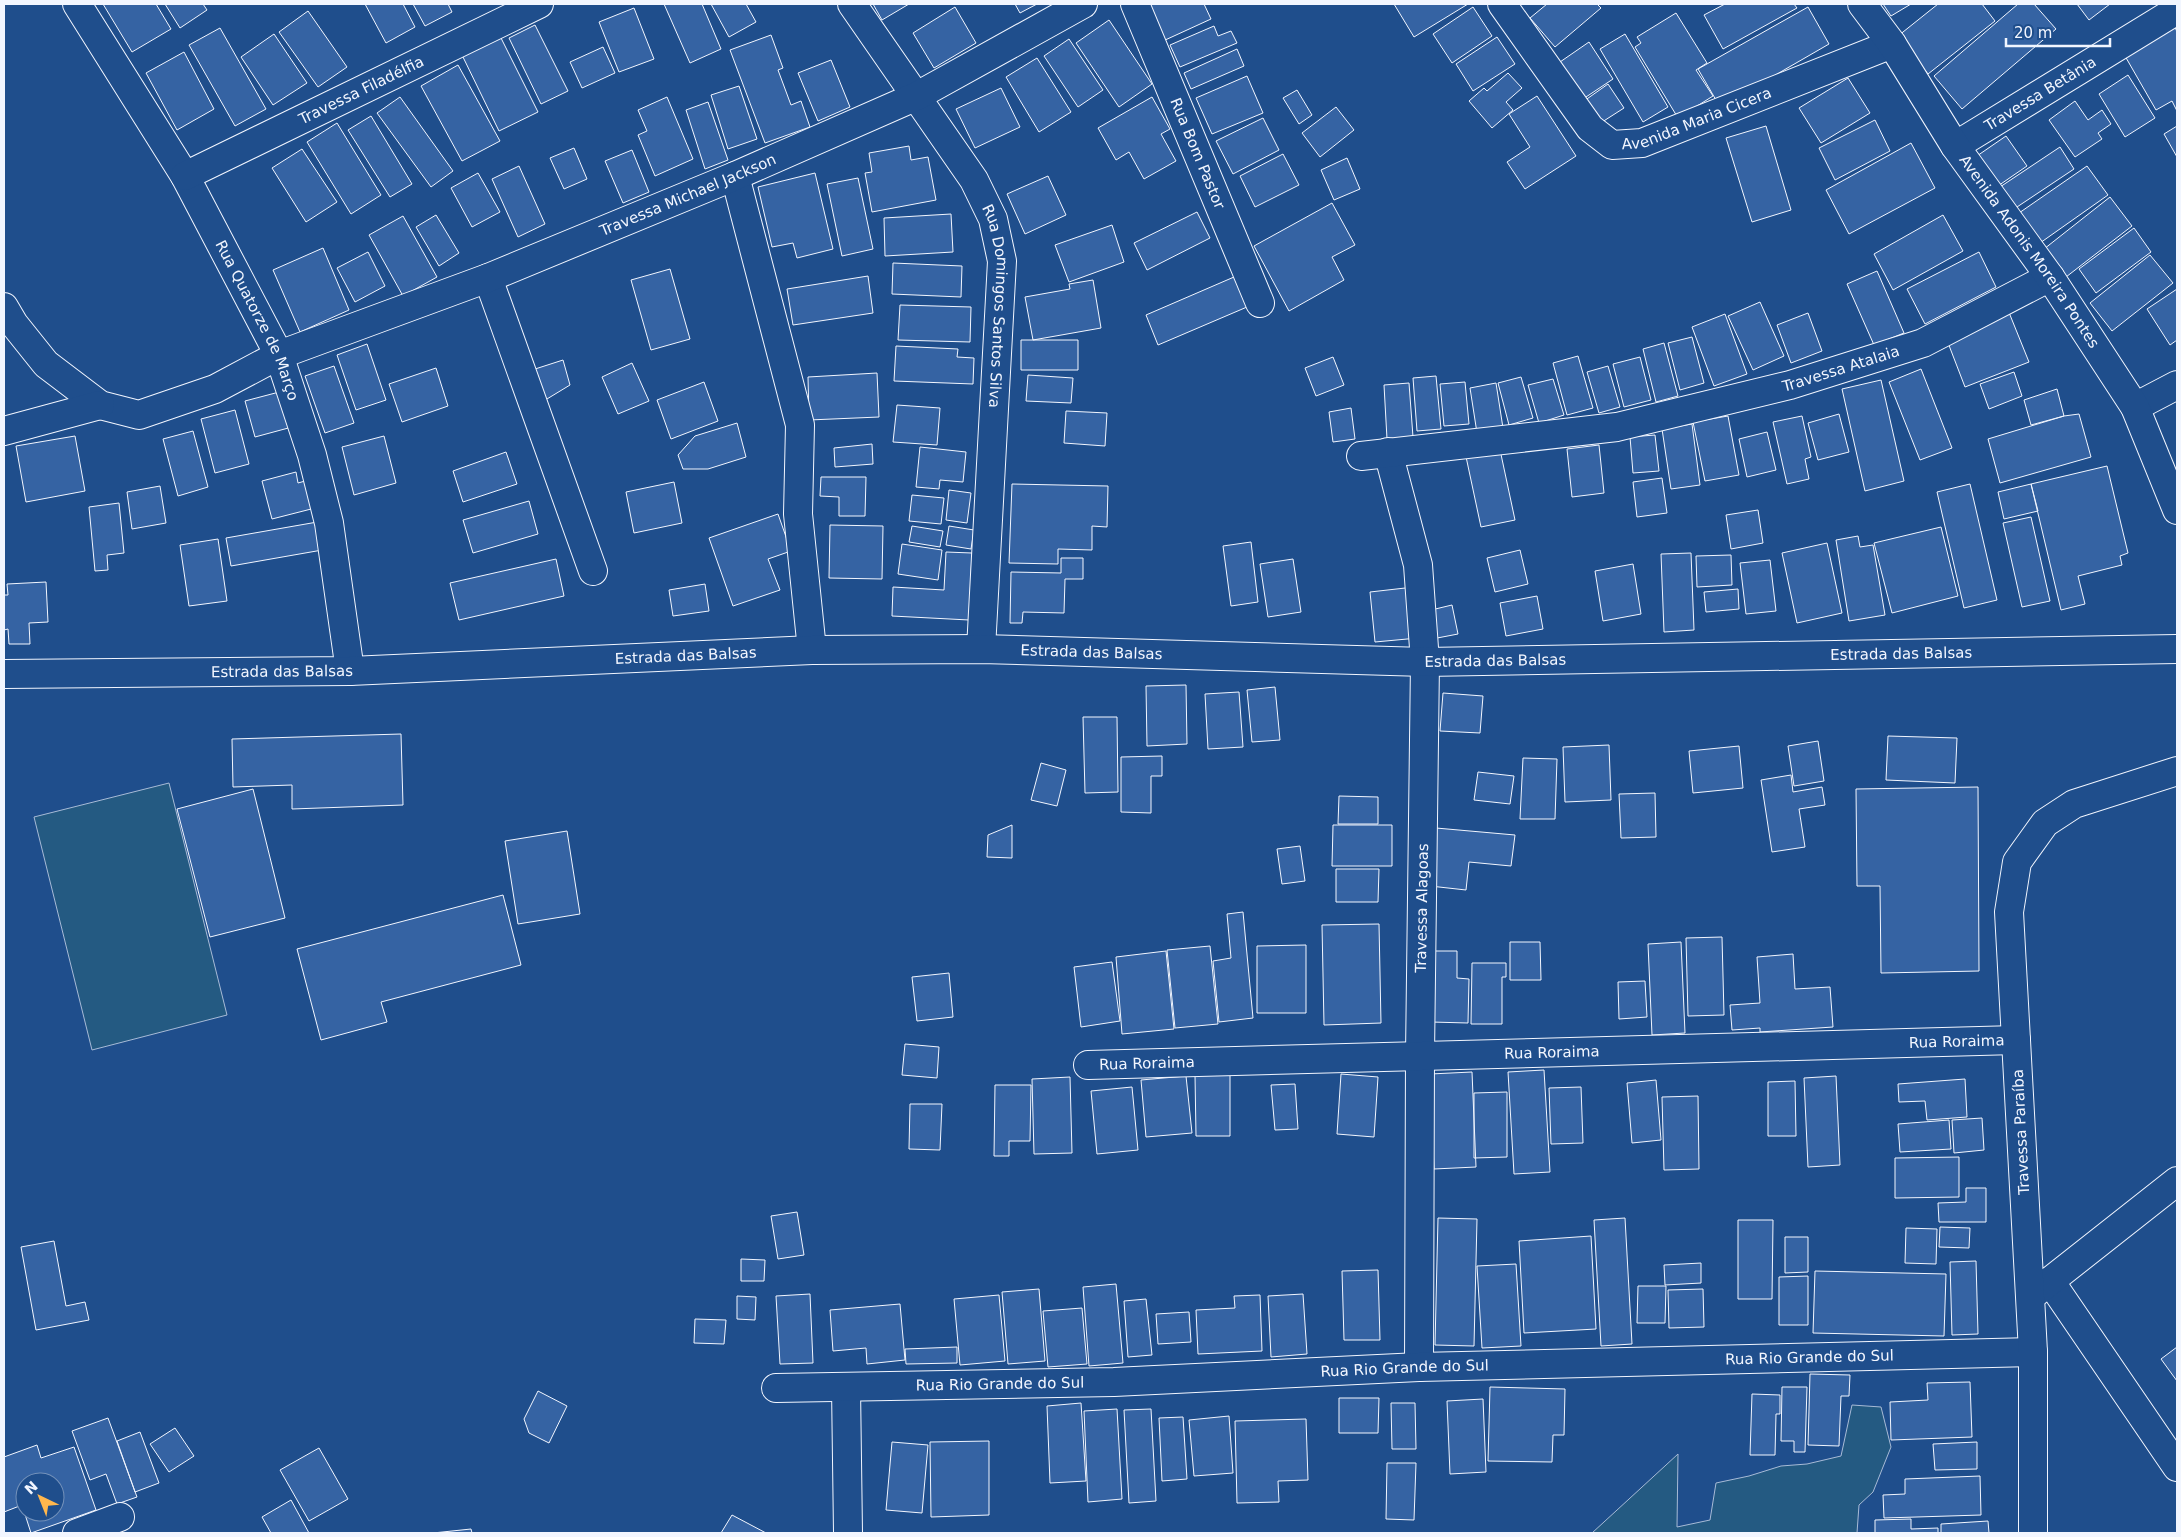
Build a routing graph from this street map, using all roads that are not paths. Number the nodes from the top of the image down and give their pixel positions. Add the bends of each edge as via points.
1 (77, 4) edge
2 (539, 4) edge
3 (852, 4) edge
4 (1083, 4) edge
5 (1135, 4) edge
6 (1502, 4) edge
7 (1862, 4) edge
8 (2177, 10) edge
9 (1892, 44) junction
10 (917, 96) junction
11 (1955, 146) junction
12 (185, 176) junction
13 (735, 176) junction
14 (2050, 277) junction
15 (488, 278) junction
16 (1260, 303) dead end
17 (4, 307) edge
18 (279, 355) junction
19 (2177, 385) edge
20 (100, 405) junction
21 (2135, 407) junction
22 (4, 431) edge
23 (1388, 452) junction
24 (1361, 456) dead end
25 (2177, 510) edge
26 (593, 571) dead end
27 (982, 649) junction
28 (2177, 649) edge
29 (812, 650) junction
30 (1425, 662) junction
31 (350, 671) junction
32 (4, 674) edge
33 (2177, 771) edge
34 (2016, 1040) junction
35 (1420, 1055) junction
36 (1088, 1065) dead end
37 (2177, 1181) edge
38 (2040, 1289) junction
39 (2033, 1352) junction
40 (1420, 1367) junction
41 (846, 1387) junction
42 (776, 1388) dead end
43 (2177, 1467) edge
44 (120, 1517) dead end
45 (78, 1533) edge
46 (848, 1533) edge
47 (2032, 1533) edge

1 - 12 street, Rua Quatorze de Março
2 - 12 street, Travessa Filadélfia
3 - 10 street, Rua Domingos Santos Silva
4 - 10 street, Travessa Michael Jackson
5 - 16 street, Rua Bom Pastor
6 - 9 street, Avenida Maria Cicera via 1590,128 1612,145 1642,143
7 - 9 street, Avenida Adonis Moreira Pontes
8 - 11 street, Travessa Betânia
9 - 11 street, Avenida Adonis Moreira Pontes
10 - 13 street, Travessa Michael Jackson
10 - 27 street, Rua Domingos Santos Silva via 974,180 993,219 1002,260
11 - 14 street, Avenida Adonis Moreira Pontes
12 - 18 street, Rua Quatorze de Março
13 - 15 street, Travessa Michael Jackson
13 - 29 street via 800,425 798,514
14 - 21 street, Avenida Adonis Moreira Pontes
14 - 23 street, Travessa Atalaia via 1923,343 1790,385 1617,426
15 - 18 street, Travessa Michael Jackson
15 - 26 street
17 - 20 street via 46,364
18 - 20 street, Travessa Michael Jackson via 214,389 139,415
18 - 31 street, Rua Quatorze de Março via 312,456 329,523
19 - 21 street
20 - 22 street
21 - 25 street, Avenida Adonis Moreira Pontes
23 - 24 street, Travessa Atalaia
23 - 30 street, Travessa Alagoas via 1418,565
27 - 29 street, Estrada das Balsas
27 - 30 street, Estrada das Balsas
28 - 30 street, Estrada das Balsas
29 - 31 street, Estrada das Balsas
30 - 35 street, Travessa Alagoas
31 - 32 street, Estrada das Balsas
33 - 34 street, Travessa Paraíba via 2074,804 2045,823 2017,862 2009,912
34 - 35 street, Rua Roraima
34 - 38 street, Travessa Paraíba
35 - 36 street, Rua Roraima
35 - 40 street, Travessa Alagoas
37 - 38 street
38 - 39 street, Travessa Paraíba
38 - 43 street
39 - 40 street, Rua Rio Grande do Sul
39 - 47 street, Travessa Paraíba
40 - 41 street, Rua Rio Grande do Sul via 1114,1382
41 - 42 street, Rua Rio Grande do Sul
41 - 46 street
44 - 45 street

